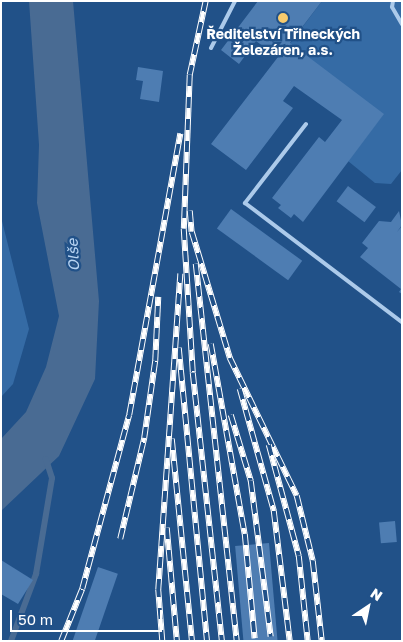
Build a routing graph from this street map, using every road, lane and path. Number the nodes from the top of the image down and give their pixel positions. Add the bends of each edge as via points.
1 (235, 1) edge
2 (393, 1) edge
3 (402, 24) edge
4 (212, 48) dead end
5 (306, 124) dead end
6 (402, 322) edge

1 - 4 lane
2 - 3 lane via 392,7
5 - 6 lane via 245,204

